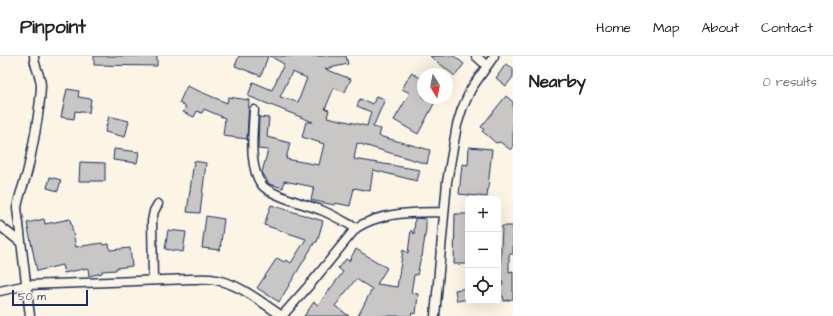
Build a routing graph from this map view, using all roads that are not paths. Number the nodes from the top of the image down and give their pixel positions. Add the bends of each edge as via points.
1 (34, 56) edge
2 (476, 56) edge
3 (494, 56) edge
4 (486, 65) junction
5 (254, 110) dead end
6 (158, 204) dead end
7 (444, 212) junction
8 (0, 226) edge
9 (356, 228) junction
10 (20, 242) junction
11 (153, 280) junction
12 (27, 285) junction
13 (0, 291) edge
14 (30, 316) edge
15 (282, 316) edge
16 (435, 316) edge

1 - 10 street via 40,73 40,91 28,170 20,190 17,208
2 - 4 street
3 - 4 street
4 - 7 street via 462,109 447,182
5 - 9 street via 252,147 256,172 262,185 270,191 323,210
6 - 11 street via 152,220
7 - 9 street via 382,216
7 - 16 street
8 - 10 street
9 - 15 street
10 - 12 street
11 - 12 street
11 - 15 street via 216,280 247,292
12 - 13 street
12 - 14 street

